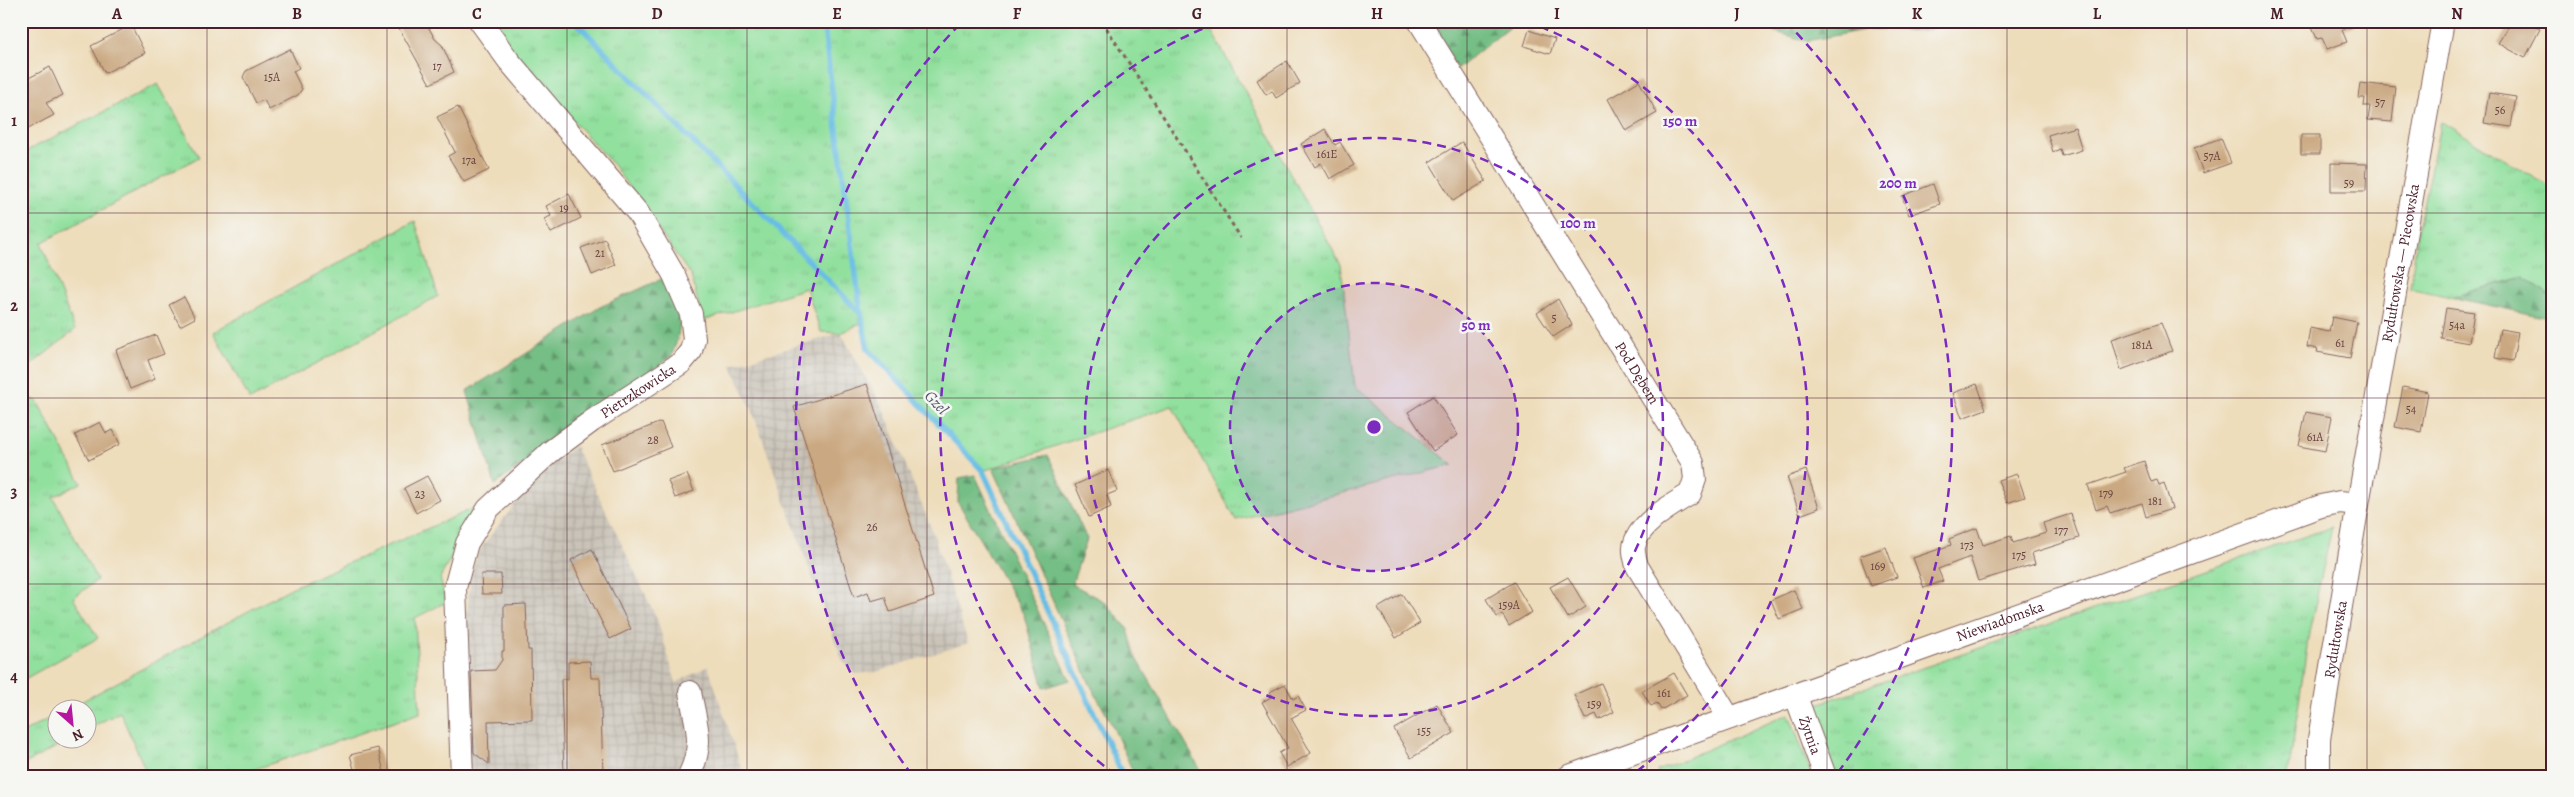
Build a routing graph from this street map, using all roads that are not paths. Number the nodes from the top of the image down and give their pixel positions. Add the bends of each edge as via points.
1 (480, 21) edge
2 (1419, 21) edge
3 (2442, 21) edge
4 (2358, 504) junction
5 (690, 692) dead end
6 (1795, 694) junction
7 (1729, 718) junction
8 (462, 776) edge
9 (689, 776) edge
10 (1569, 776) edge
11 (1825, 776) edge
12 (2319, 776) edge

1 - 8 street, Pietrzkowicka via 509,61 638,213 674,275 691,314 694,339 691,351 681,363 592,420 514,482 488,509 468,543 455,588
2 - 7 street, Pod Dębem via 1693,463 1695,479 1690,494 1665,508 1646,526 1633,548 1637,566
3 - 4 street, Rydułtowska — Piecowska
4 - 6 street, Niewiadomska via 2340,502 2321,506
4 - 12 street, Rydułtowska via 2319,738
5 - 9 street via 700,744
6 - 7 street, Niewiadomska
6 - 11 street, Żytnia
7 - 10 street, Niewiadomska

